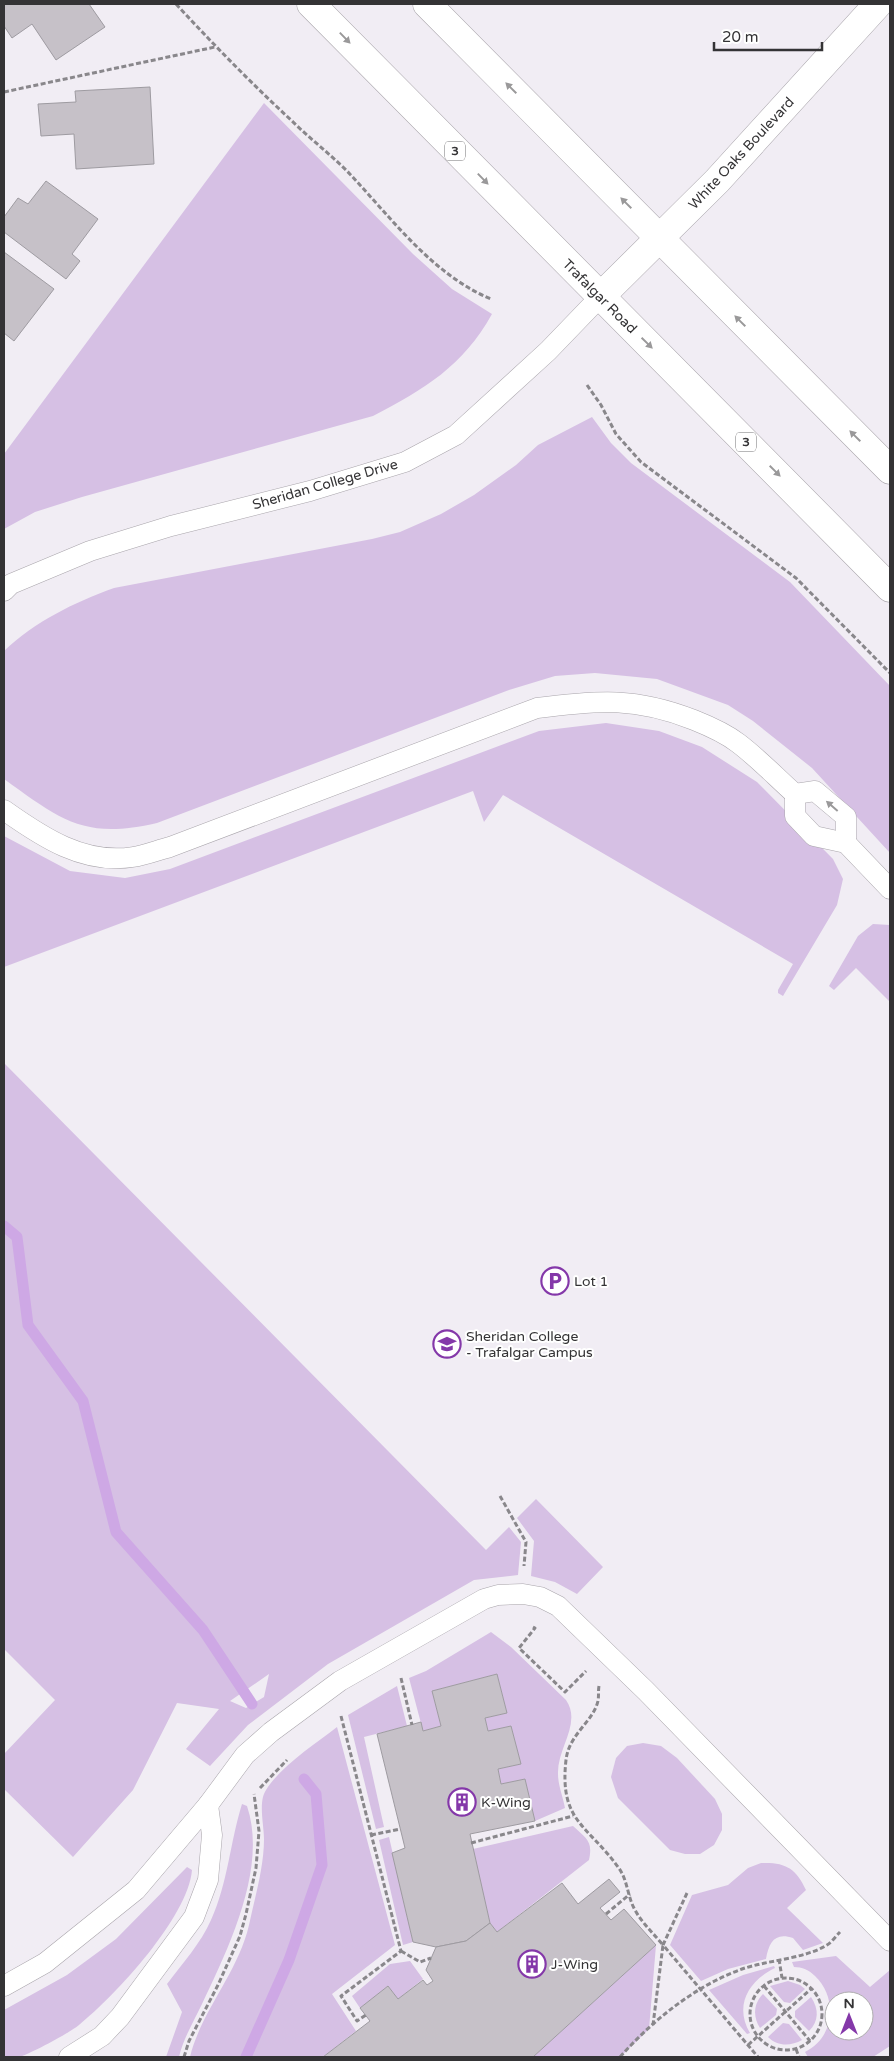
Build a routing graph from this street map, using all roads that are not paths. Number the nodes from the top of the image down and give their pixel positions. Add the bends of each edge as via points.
1 (311, 4) edge
2 (427, 4) edge
3 (878, 4) edge
4 (660, 238) junction
5 (600, 297) junction
6 (890, 470) edge
7 (890, 588) edge
8 (4, 591) edge
9 (795, 794) junction
10 (4, 810) edge
11 (846, 843) junction
12 (890, 889) edge
13 (208, 1805) junction
14 (890, 1941) edge
15 (4, 1986) edge
16 (69, 2057) edge

1 -> 5 main road, Trafalgar Road / 3
4 -> 2 main road
3 - 4 main road, White Oaks Boulevard
4 - 5 main road, White Oaks Boulevard
6 -> 4 main road
5 -> 7 main road, Trafalgar Road / 3
5 - 8 lane, Sheridan College Drive via 548,351 456,435 405,462 90,551 12,584
9 - 10 lane via 737,742 709,726 654,706 616,701 537,708 170,847 132,857 97,857 69,849 42,837
9 - 11 lane via 795,816 814,836
11 -> 9 lane via 846,818 815,790
11 - 12 lane
13 - 14 lane via 245,1755 340,1681 484,1598 523,1594 540,1597 558,1606 632,1678
13 - 15 lane via 136,1890 45,1963
13 - 16 lane via 212,1835 208,1880 194,1917 120,2016 102,2036

